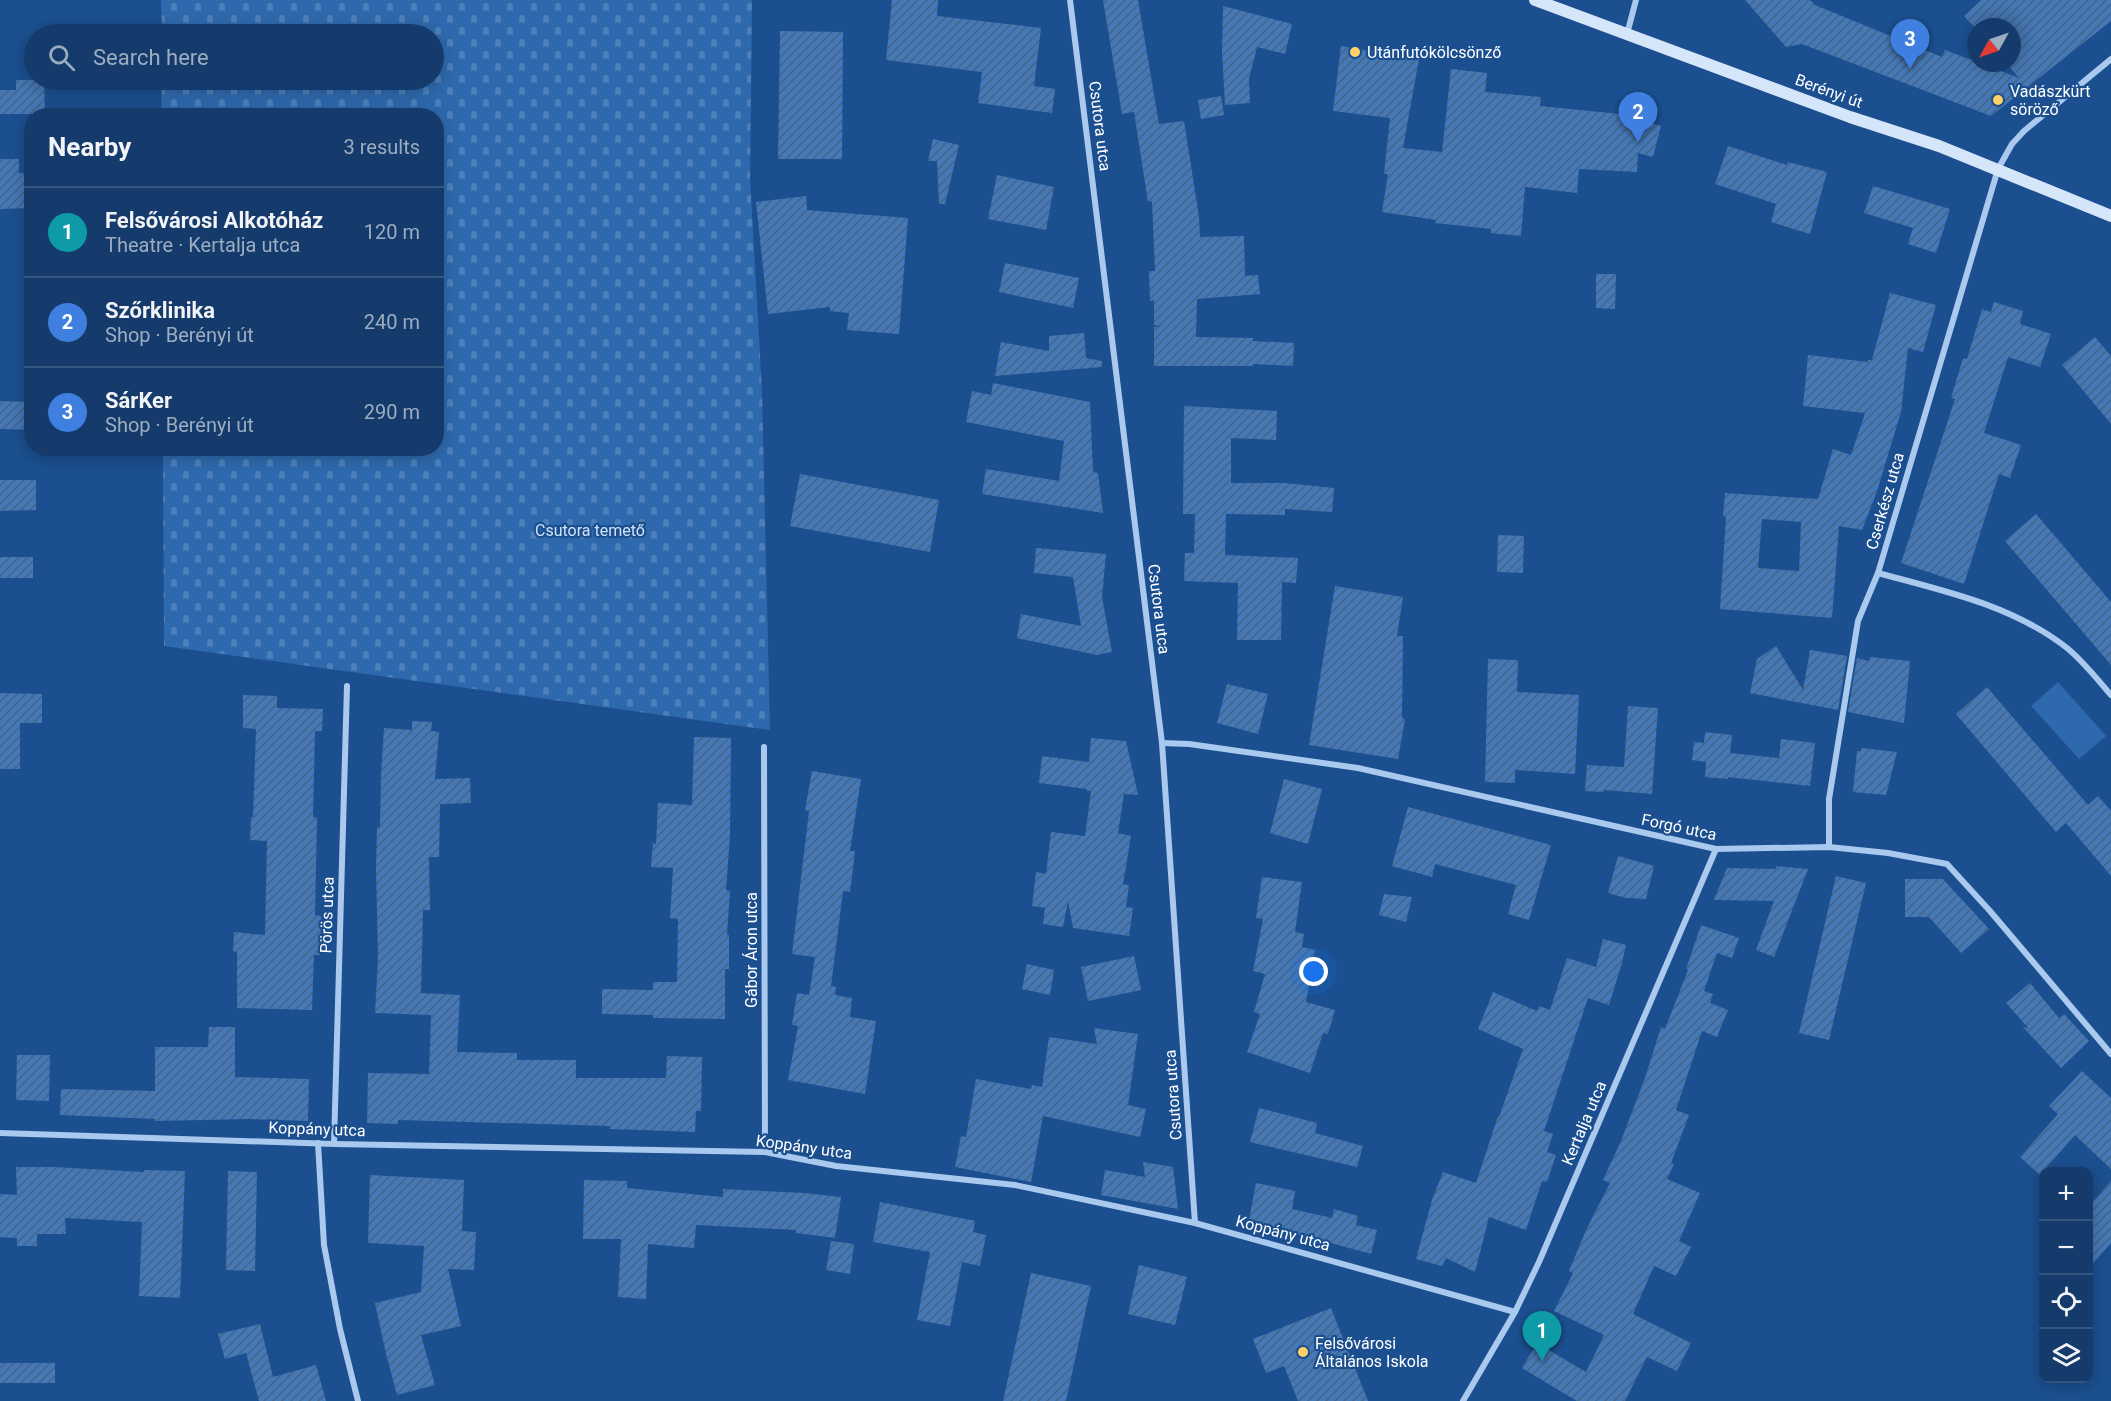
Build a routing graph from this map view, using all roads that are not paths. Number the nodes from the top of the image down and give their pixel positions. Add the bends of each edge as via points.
1 (1070, 0) edge
2 (1535, 0) edge
3 (1636, 0) edge
4 (1627, 34) junction
5 (2111, 59) edge
6 (1998, 169) junction
7 (2111, 216) edge
8 (1878, 573) junction
9 (347, 686) dead end
10 (2111, 695) edge
11 (1162, 743) junction
12 (764, 747) dead end
13 (1829, 847) junction
14 (1716, 849) junction
15 (2111, 1054) edge
16 (0, 1133) edge
17 (318, 1143) junction
18 (334, 1144) junction
19 (765, 1152) junction
20 (1195, 1223) junction
21 (1515, 1312) junction
22 (358, 1401) edge
23 (1463, 1401) edge

1 - 11 street, Csutora utca
2 - 4 main road, Berényi út
3 - 4 street
4 - 6 main road, Berényi út
5 - 6 street, Cserkész utca via 2024,131
6 - 7 main road, Berényi út
6 - 8 street, Cserkész utca
8 - 10 street via 1975,599 2033,626 2067,648
8 - 13 street, Cserkész utca via 1858,621 1829,799
9 - 18 street, Pörös utca
11 - 14 street, Forgó utca via 1358,768
11 - 20 street, Csutora utca
12 - 19 street, Gábor Áron utca
13 - 14 street, Forgó utca
13 - 15 street, Forgó utca via 1947,864
14 - 21 street, Kertalja utca
16 - 17 street, Koppány utca
17 - 18 street, Koppány utca
17 - 22 street via 324,1245
18 - 19 street, Koppány utca
19 - 20 street, Koppány utca via 836,1166 1015,1185
20 - 21 street, Koppány utca
21 - 23 street, Kertalja utca

